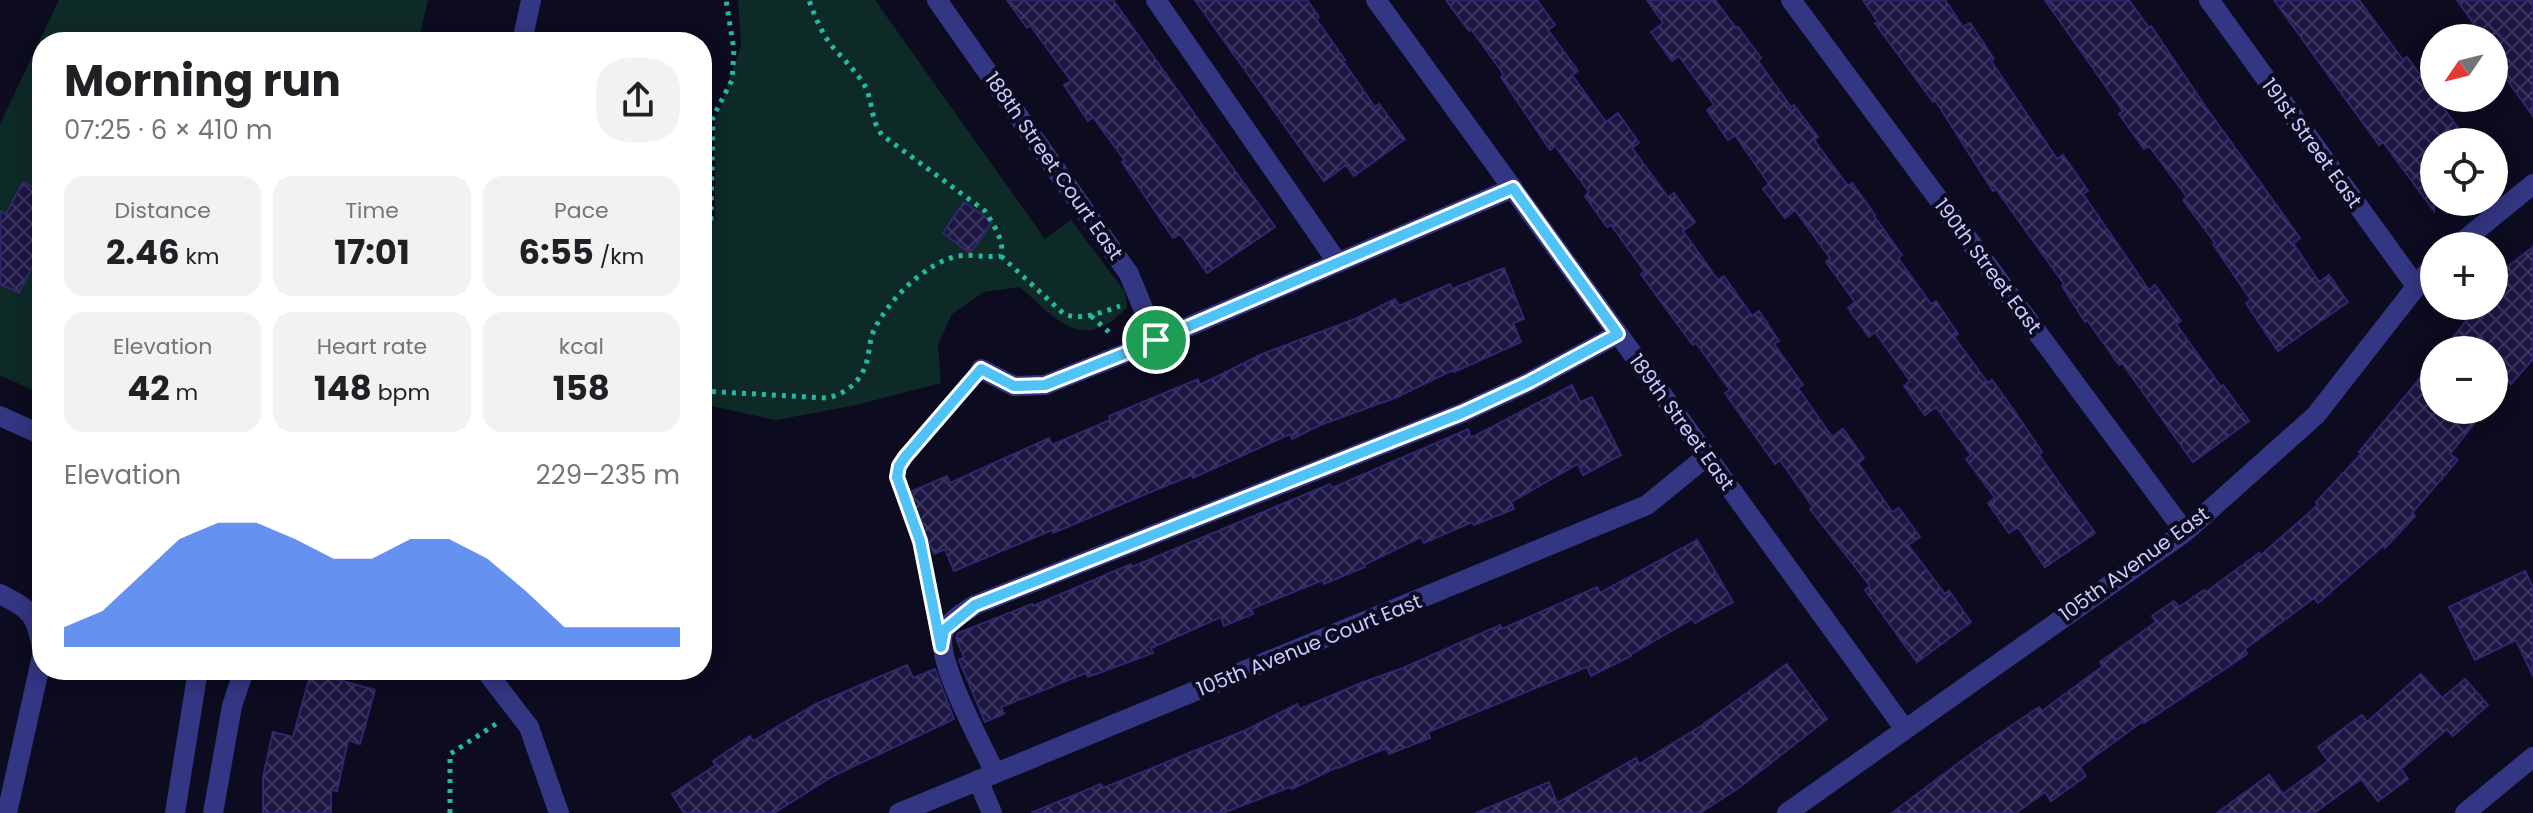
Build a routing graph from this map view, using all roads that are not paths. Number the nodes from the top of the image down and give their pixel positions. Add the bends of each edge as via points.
1 (531, 0) edge
2 (937, 0) edge
3 (1156, 0) edge
4 (1376, 0) edge
5 (1791, 0) edge
6 (2209, 0) edge
7 (524, 32) edge
8 (2533, 184) edge
9 (1513, 188) junction
10 (2474, 232) edge
11 (1338, 263) junction
12 (2420, 281) edge
13 (2416, 286) junction
14 (1618, 334) junction
15 (1156, 340) junction
16 (981, 369) road end
17 (0, 416) edge
18 (32, 430) edge
19 (1707, 456) junction
20 (2185, 532) junction
21 (0, 594) edge
22 (32, 616) edge
23 (37, 680) edge
24 (196, 680) edge
25 (241, 680) edge
26 (493, 680) edge
27 (1904, 728) junction
28 (2533, 757) edge
29 (987, 777) junction
30 (7, 813) edge
31 (175, 813) edge
32 (213, 813) edge
33 (559, 813) edge
34 (899, 813) edge
35 (992, 813) edge
36 (1787, 813) edge
37 (2465, 813) edge

1 - 7 street
2 - 15 street, 188th Street Court East via 1129,274
3 - 11 street
4 - 9 street, 189th Street East
5 - 20 street, 190th Street East
6 - 13 street, 191st Street East
8 - 10 street
9 - 11 street
9 - 14 street, 189th Street East
11 - 15 street
12 - 13 street, 105th Avenue East
13 - 20 street, 105th Avenue East via 2316,415
14 - 19 street, 189th Street East
14 - 29 street via 1462,413 975,605 944,630 941,647
15 - 16 street via 1045,385 1014,386
17 - 18 street
19 - 27 street, 189th Street East
19 - 29 street, 105th Avenue Court East via 1647,505
20 - 27 street, 105th Avenue East
21 - 22 street via 29,609
23 - 30 street
24 - 31 street
25 - 32 street
26 - 33 street via 529,727
27 - 36 street, 105th Avenue East
28 - 37 street
29 - 34 street, 105th Avenue Court East
29 - 35 street

